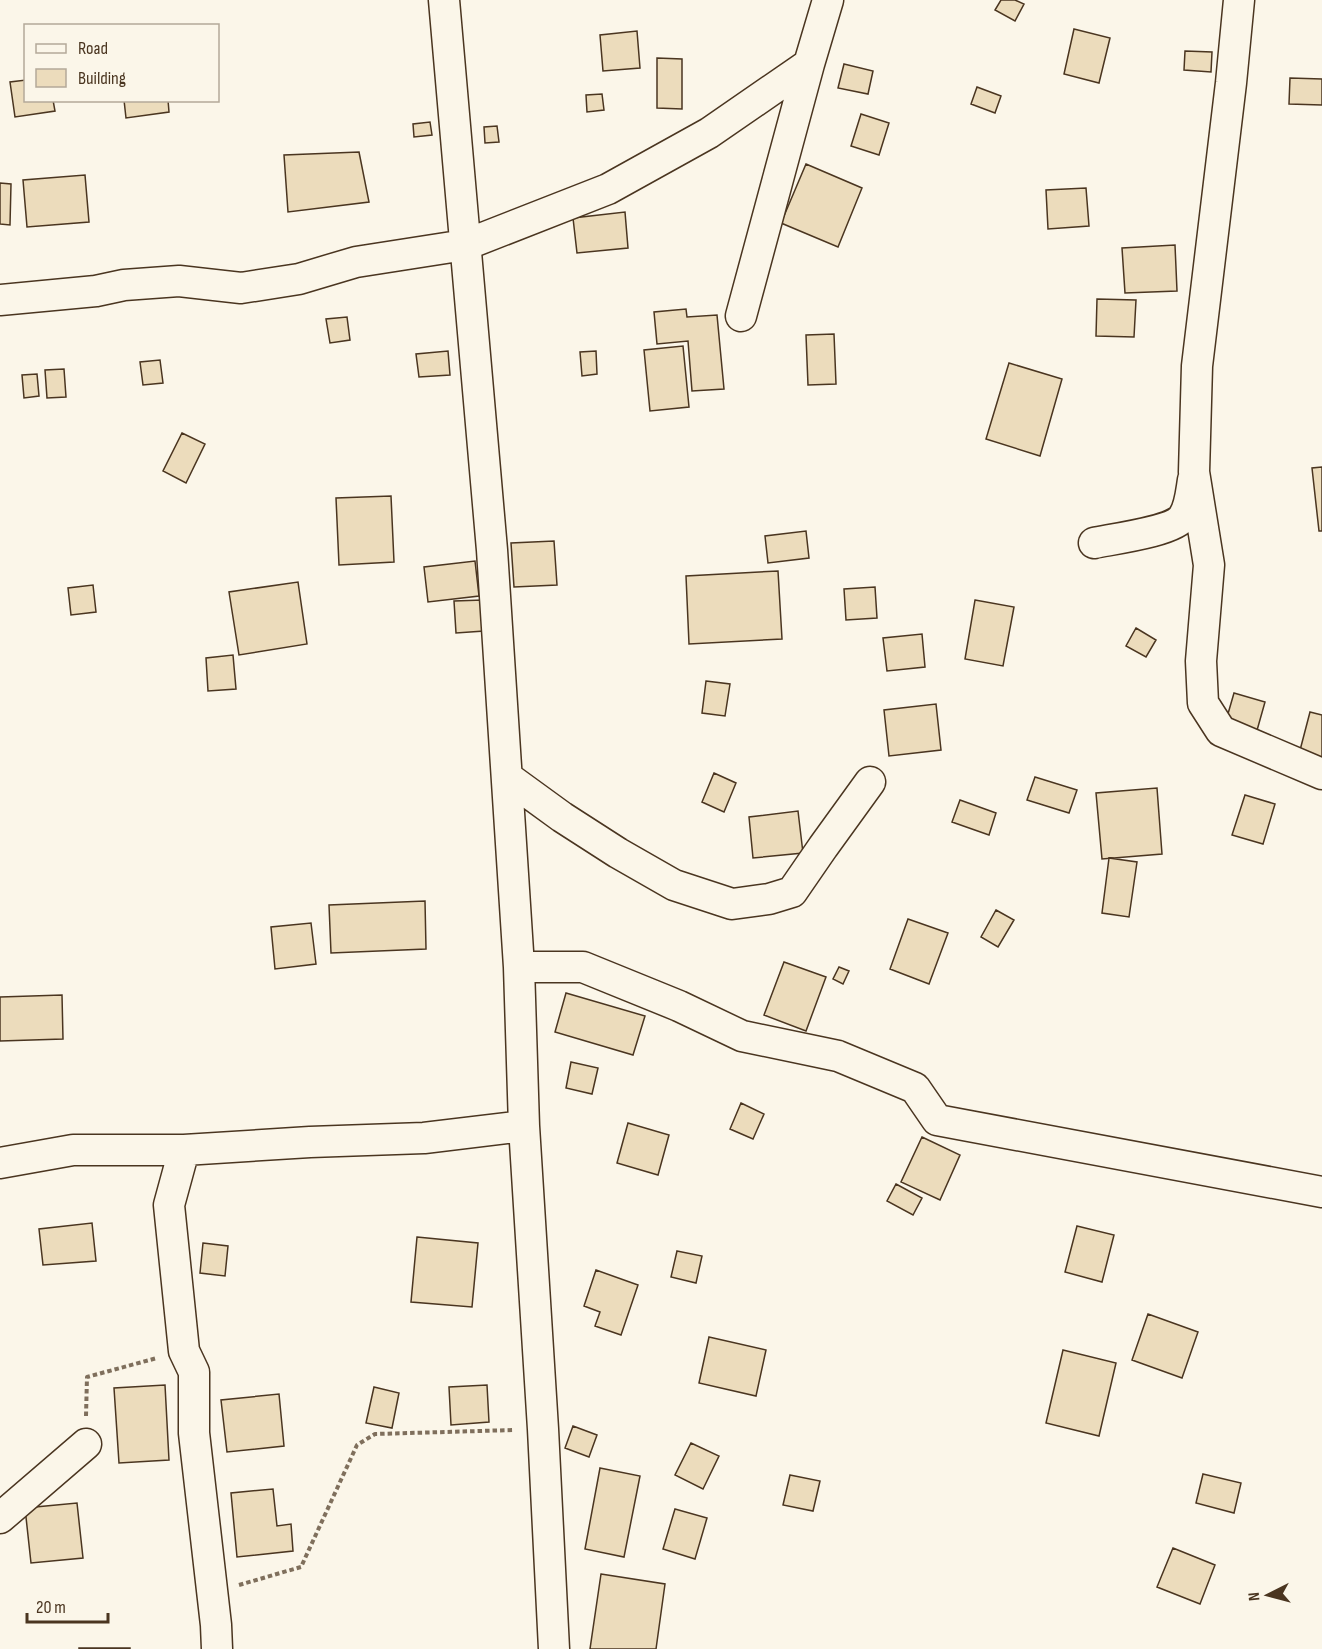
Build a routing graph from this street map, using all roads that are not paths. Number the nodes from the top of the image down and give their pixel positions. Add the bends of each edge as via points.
1 (444, 0) edge
2 (828, 0) edge
3 (1239, 0) edge
4 (809, 64) junction
5 (465, 245) junction
6 (0, 300) edge
7 (741, 316) dead end
8 (1194, 472) junction
9 (1094, 543) dead end
10 (1322, 774) edge
11 (507, 777) junction
12 (870, 783) dead end
13 (519, 967) junction
14 (524, 1126) junction
15 (184, 1150) junction
16 (0, 1163) edge
17 (1322, 1192) edge
18 (86, 1444) road end
19 (0, 1518) edge
20 (217, 1649) edge
21 (554, 1649) edge

1 - 5 street
2 - 4 street
3 - 8 street via 1197,366
4 - 5 street via 709,133 608,189
4 - 7 street
5 - 6 street via 356,262 299,279 241,288 178,281
5 - 11 street
8 - 9 street via 1183,518 1166,528
8 - 10 street via 1209,565 1201,660 1203,704 1221,731
11 - 12 street via 562,817 674,885 732,904 792,892
11 - 13 street
13 - 14 street
13 - 17 street via 583,967 742,1036 838,1056 915,1088 938,1120
14 - 15 street via 424,1138
14 - 21 street
15 - 16 street via 73,1150
15 - 20 street via 170,1205 184,1351 194,1372 194,1433
18 - 19 street

